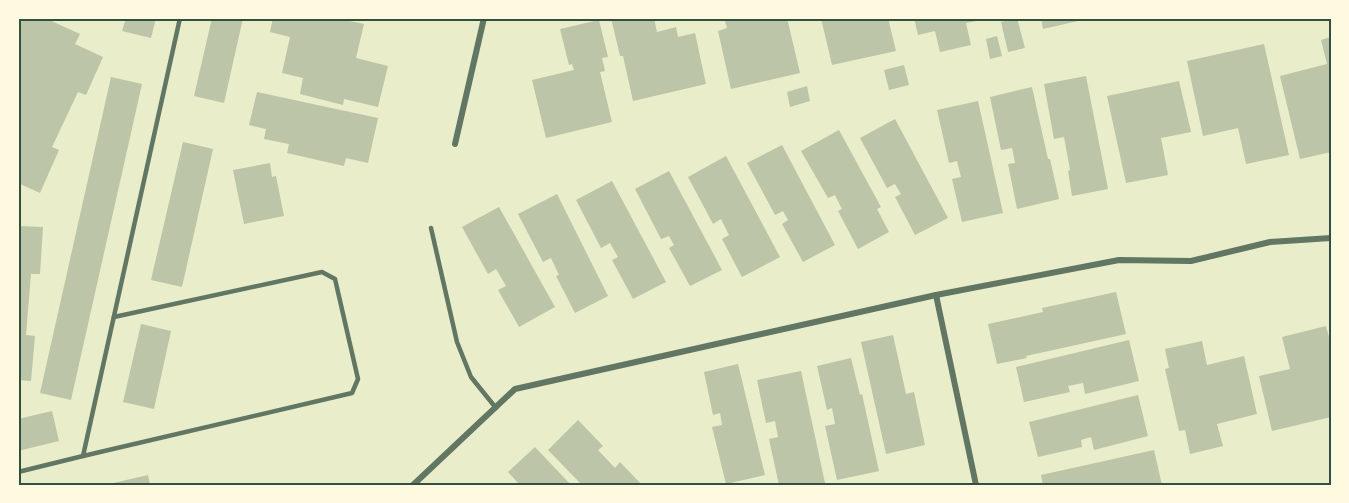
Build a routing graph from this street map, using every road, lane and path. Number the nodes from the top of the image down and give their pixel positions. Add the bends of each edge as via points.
1 (180, 18) edge
2 (484, 18) edge
3 (455, 144) dead end
4 (431, 228) dead end
5 (1331, 238) edge
6 (936, 295) junction
7 (114, 317) junction
8 (495, 408) junction
9 (83, 456) junction
10 (18, 472) edge
11 (413, 485) edge
12 (976, 485) edge

1 - 7 lane
2 - 3 street
4 - 8 lane via 457,342 471,377
5 - 6 street via 1270,242 1191,261 1119,260
6 - 8 street via 515,389
6 - 12 street
7 - 9 lane
7 - 9 lane via 322,272 335,279 358,379 352,393
8 - 11 street
9 - 10 lane

